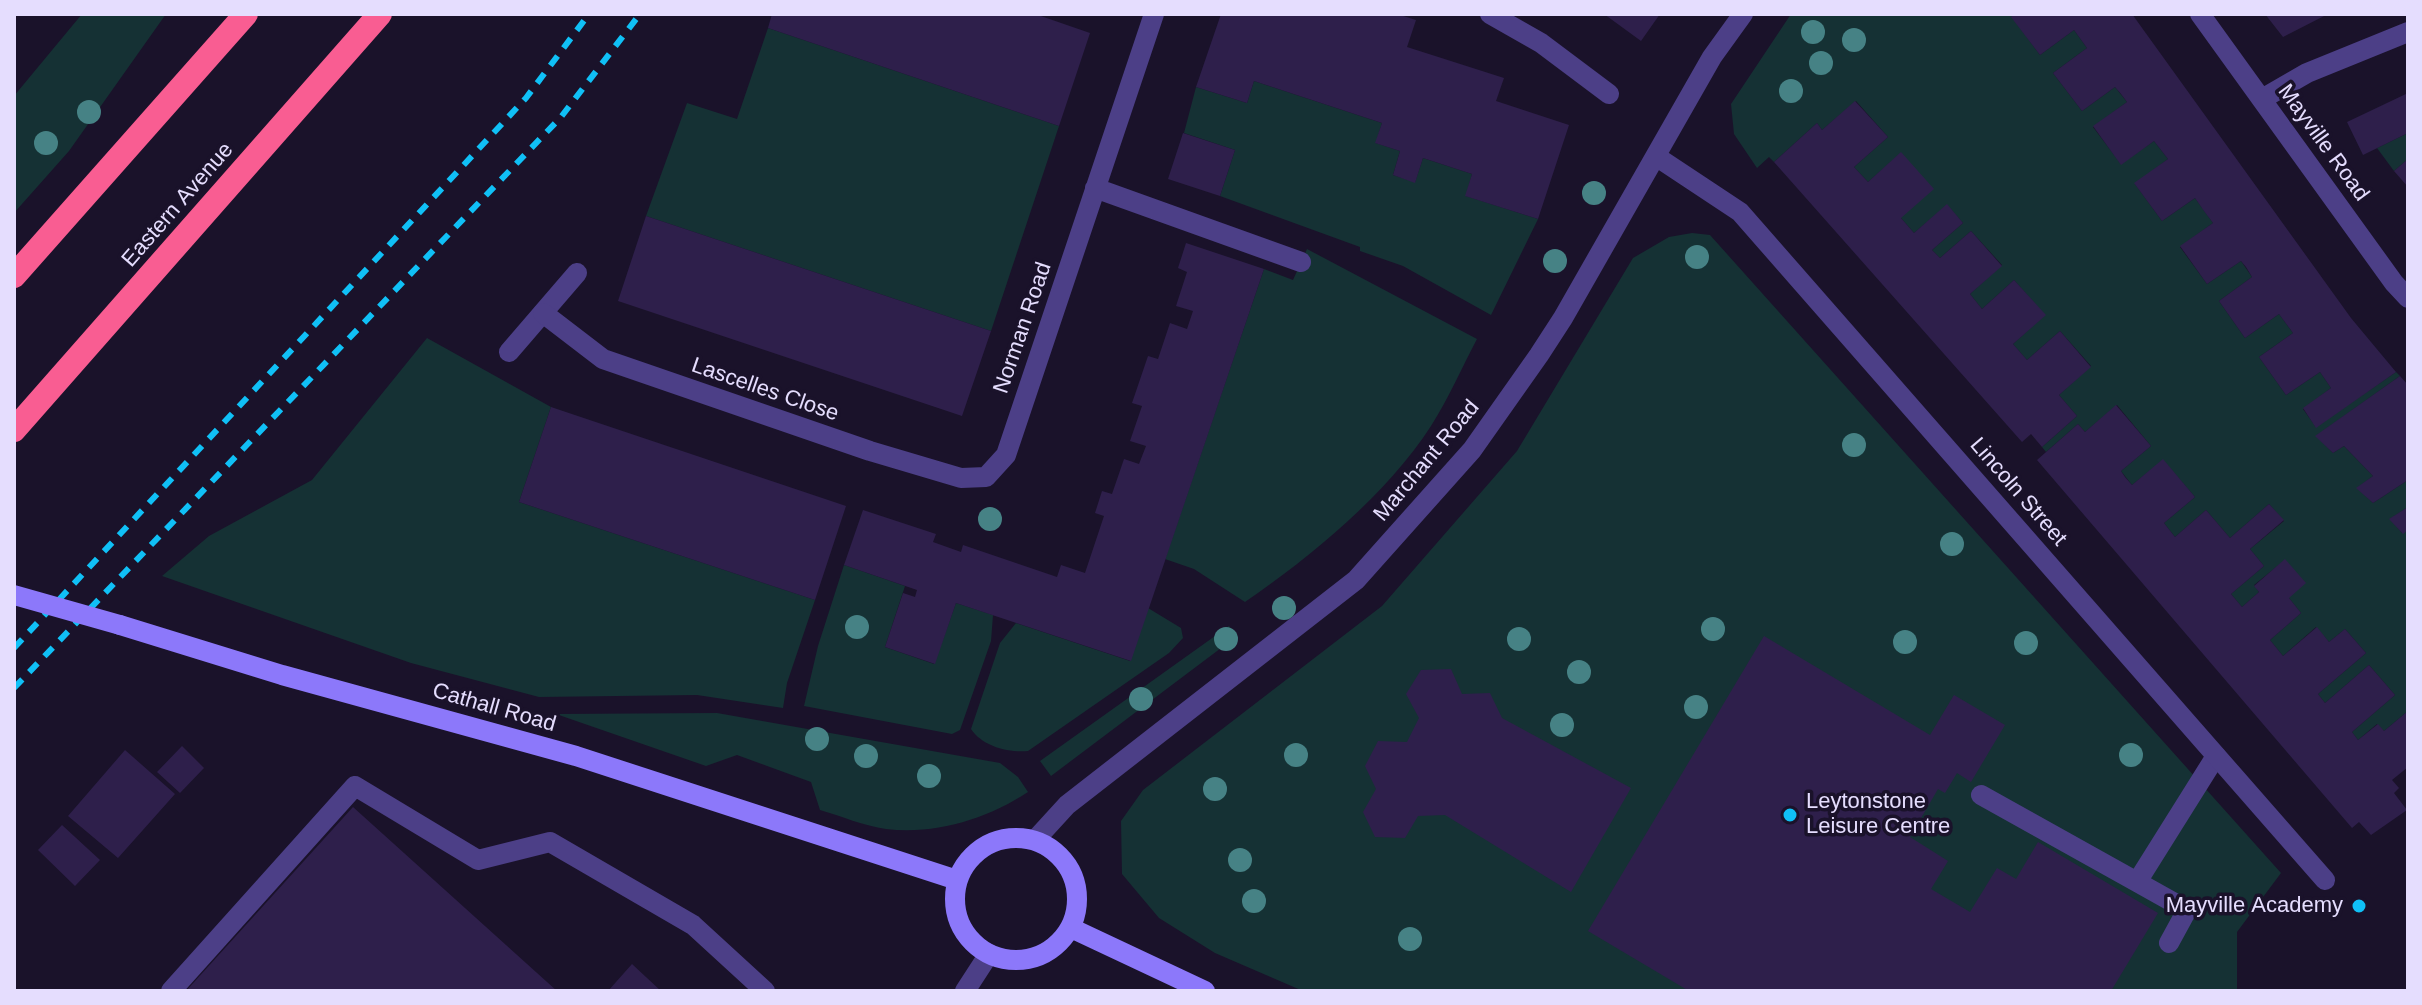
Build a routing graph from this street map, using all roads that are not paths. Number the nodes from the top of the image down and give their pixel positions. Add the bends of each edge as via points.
1 (246, 14) edge
2 (380, 14) edge
3 (1154, 14) edge
4 (1490, 14) edge
5 (1743, 14) edge
6 (2200, 14) edge
7 (2408, 32) edge
8 (1609, 94) dead end
9 (2262, 99) junction
10 (1657, 157) junction
11 (1095, 188) junction
12 (1301, 262) dead end
13 (577, 273) dead end
14 (14, 276) edge
15 (2408, 298) edge
16 (543, 313) junction
17 (509, 352) dead end
18 (14, 430) edge
19 (986, 477) joint
20 (14, 595) edge
21 (2216, 756) junction
22 (1981, 795) dead end
23 (1035, 840) junction
24 (957, 880) junction
25 (2325, 880) dead end
26 (2137, 882) junction
27 (1071, 928) junction
28 (2169, 943) dead end
29 (989, 954) junction
30 (171, 991) edge
31 (765, 991) edge
32 (965, 991) edge
33 (1205, 991) edge

1 - 14 highway
2 - 18 highway, Eastern Avenue
3 - 11 street, Norman Road
4 - 8 street via 1541,43
5 - 10 street, Marchant Road via 1712,57
6 - 9 street, Mayville Road
7 - 9 street via 2307,73
9 - 15 street, Mayville Road
10 - 21 street, Lincoln Street via 1740,212
10 - 23 street, Marchant Road via 1539,355 1472,450 1356,580 1067,805
11 - 12 street
11 - 19 street, Norman Road via 1006,455
13 - 16 street
16 - 17 street
16 - 19 street, Lascelles Close via 603,359 870,451 961,478
20 - 24 main road, Cathall Road, bridge via 576,756
21 - 25 street, Lincoln Street
21 - 26 street
22 - 26 street
23 - 24 main road via 1011,837 988,844 969,859
23 - 27 main road via 1069,866 1077,886
24 - 29 main road via 960,923 972,942
26 - 28 street via 2187,910
27 - 29 main road via 1044,954 1026,960
27 - 33 main road
29 - 32 street
30 - 31 street via 355,786 478,860 550,842 693,925

